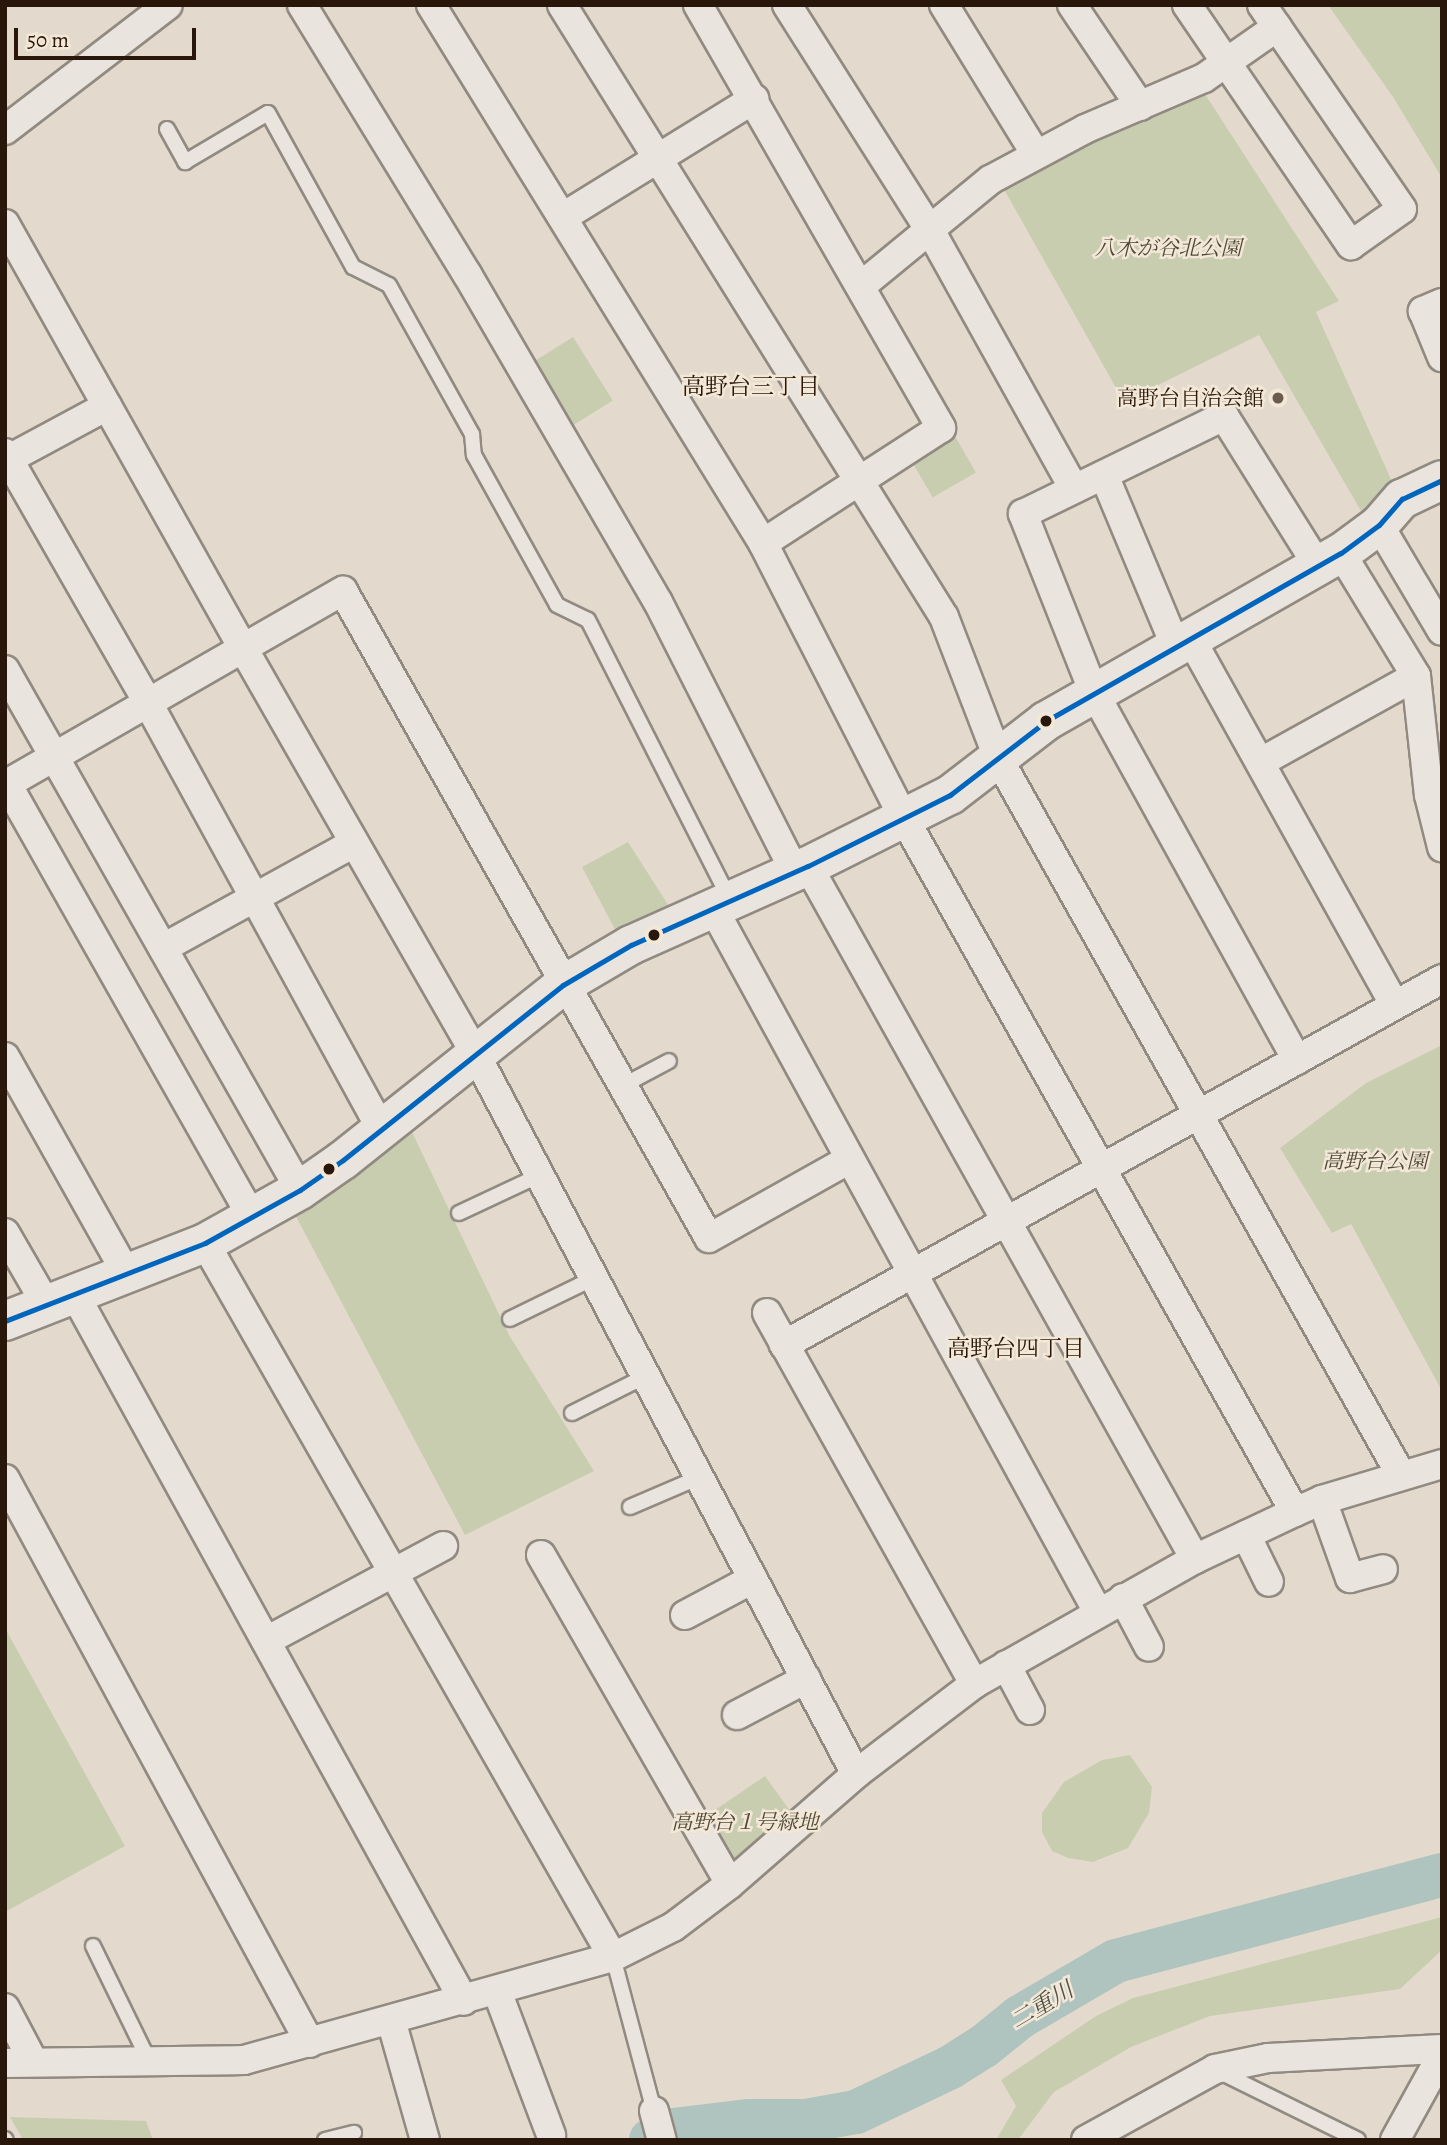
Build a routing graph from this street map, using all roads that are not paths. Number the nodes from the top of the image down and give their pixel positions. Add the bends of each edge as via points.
1 (168, 5) edge
2 (302, 5) edge
3 (431, 5) edge
4 (562, 5) edge
5 (698, 5) edge
6 (787, 5) edge
7 (944, 5) edge
8 (1072, 5) edge
9 (1187, 5) edge
10 (1270, 16) edge
11 (1226, 63) junction
12 (754, 99) junction
13 (1140, 106) junction
14 (167, 129) dead end
15 (5, 130) edge
16 (1035, 153) junction
17 (657, 158) junction
18 (563, 217) junction
19 (5, 224) edge
20 (930, 230) junction
21 (861, 286) junction
22 (1442, 303) edge
23 (1442, 357) edge
24 (107, 406) junction
25 (6, 458) edge
26 (1104, 475) junction
27 (860, 480) junction
28 (1442, 480) edge
29 (1073, 487) junction
30 (1379, 525) junction
31 (763, 542) junction
32 (1329, 560) junction
33 (1442, 631) edge
34 (1184, 643) junction
35 (243, 648) junction
36 (5, 670) edge
37 (1416, 677) junction
38 (1094, 693) junction
39 (148, 703) junction
40 (54, 756) junction
41 (998, 758) junction
42 (1261, 762) junction
43 (6, 784) edge
44 (1436, 794) edge
45 (905, 820) junction
46 (355, 843) junction
47 (1442, 847) edge
48 (802, 869) junction
49 (255, 898) junction
50 (722, 905) junction
51 (163, 948) junction
52 (1442, 979) edge
53 (563, 985) junction
54 (1395, 1005) junction
55 (475, 1053) junction
56 (5, 1056) edge
57 (1297, 1060) junction
58 (669, 1061) dead end
59 (622, 1086) junction
60 (1198, 1115) junction
61 (382, 1129) junction
62 (848, 1160) junction
63 (1102, 1168) junction
64 (540, 1175) junction
65 (300, 1189) junction
66 (459, 1213) dead end
67 (252, 1217) junction
68 (1006, 1221) junction
69 (5, 1233) edge
70 (205, 1243) junction
71 (126, 1273) junction
72 (913, 1273) junction
73 (594, 1278) junction
74 (60, 1299) junction
75 (767, 1313) dead end
76 (510, 1319) dead end
77 (5, 1321) edge
78 (785, 1345) junction
79 (646, 1376) junction
80 (572, 1413) dead end
81 (1442, 1464) edge
82 (1401, 1475) junction
83 (700, 1478) junction
84 (5, 1479) edge
85 (1322, 1500) junction
86 (630, 1507) dead end
87 (1295, 1512) junction
88 (1246, 1535) junction
89 (443, 1546) dead end
90 (541, 1555) dead end
91 (1195, 1559) junction
92 (1383, 1569) dead end
93 (392, 1571) junction
94 (753, 1579) junction
95 (1269, 1581) dead end
96 (1123, 1598) junction
97 (1098, 1612) junction
98 (685, 1615) dead end
99 (266, 1641) junction
100 (1149, 1647) dead end
101 (1006, 1665) junction
102 (806, 1679) junction
103 (974, 1684) junction
104 (1030, 1710) dead end
105 (737, 1715) dead end
106 (856, 1774) junction
107 (730, 1884) junction
108 (93, 1946) dead end
109 (612, 1957) junction
110 (496, 1991) junction
111 (464, 2001) junction
112 (5, 2008) edge
113 (391, 2020) junction
114 (310, 2043) junction
115 (1442, 2049) edge
116 (1442, 2055) edge
117 (33, 2061) junction
118 (149, 2061) junction
119 (5, 2063) edge
120 (1215, 2069) junction
121 (654, 2111) joint
122 (354, 2133) dead end
123 (551, 2135) dead end
124 (1090, 2139) edge
125 (325, 2140) edge
126 (425, 2140) edge
127 (662, 2140) edge
128 (1358, 2140) edge
129 (1395, 2140) edge

1 - 15 street
2 - 48 street via 467,274 658,602
3 - 18 street
4 - 17 street
5 - 12 street
6 - 20 street
7 - 16 street
8 - 13 street
9 - 11 street
10 - 11 street
10 - 11 street via 1402,209 1351,244
11 - 13 street
12 - 17 street
12 - 21 street
13 - 16 street
14 - 50 lane via 185,162 268,113 353,267 389,285 472,434 474,456 557,605 587,620
16 - 20 street via 990,180
17 - 18 street
17 - 27 street
18 - 31 street
19 - 24 street
20 - 21 street
20 - 29 street
21 - 27 street via 941,428
22 - 23 street via 1423,312
24 - 25 street
24 - 35 street
25 - 39 street
26 - 29 street
26 - 32 street via 1224,416
26 - 34 street
27 - 31 street
27 - 41 street via 944,617
28 - 30 street via 1402,499
29 - 38 street via 1023,514
30 - 32 street
30 - 33 street
31 - 45 street
32 - 34 street
32 - 37 street
34 - 38 street
34 - 42 street
35 - 39 street
35 - 46 street
35 - 53 street via 343,591
36 - 40 street
37 - 42 street
37 - 44 street
38 - 41 street via 1046,721
38 - 57 street
39 - 40 street
39 - 49 street
40 - 43 street
40 - 51 street
41 - 45 street via 950,795
41 - 60 street
42 - 54 street
43 - 67 street
44 - 47 street
45 - 48 street
45 - 63 street
46 - 49 street
46 - 55 street
48 - 50 street
48 - 68 street
49 - 51 street
49 - 61 street
50 - 53 street via 631,945
50 - 62 street
51 - 65 street
52 - 54 street
53 - 55 street
53 - 59 street
54 - 57 street
55 - 61 street
55 - 64 street
56 - 71 street
57 - 60 street
58 - 59 lane
59 - 62 street via 709,1238
60 - 63 street
60 - 82 street
61 - 65 street
62 - 72 street
63 - 68 street
63 - 87 street
64 - 66 lane
64 - 73 street
65 - 67 street
67 - 70 street
68 - 72 street
68 - 91 street
69 - 74 street
70 - 71 street
70 - 93 street
71 - 74 street
72 - 78 street
72 - 97 street
73 - 76 lane
73 - 79 street
74 - 77 street
74 - 99 street
75 - 78 street
78 - 103 street
79 - 80 lane
79 - 83 street
81 - 82 street
82 - 85 street
83 - 86 lane
83 - 94 street
84 - 114 street
85 - 87 street
85 - 92 street via 1350,1578
87 - 88 street
88 - 91 street
88 - 95 street
89 - 93 street
90 - 107 street
91 - 96 street
93 - 99 street
93 - 109 street
94 - 98 street
94 - 102 street
96 - 97 street
96 - 100 street
97 - 101 street
99 - 111 street
101 - 103 street
101 - 104 street
102 - 105 street
102 - 106 street
103 - 106 street
106 - 107 street
107 - 109 street via 673,1927
108 - 118 lane
109 - 110 street
109 - 121 lane
110 - 111 street
110 - 123 street
111 - 113 street
112 - 117 street
113 - 114 street
113 - 126 street
114 - 118 street via 244,2060
115 - 120 street via 1268,2058
116 - 129 street
117 - 118 street
117 - 119 street
120 - 124 street
120 - 128 lane
121 - 127 street
122 - 125 lane

